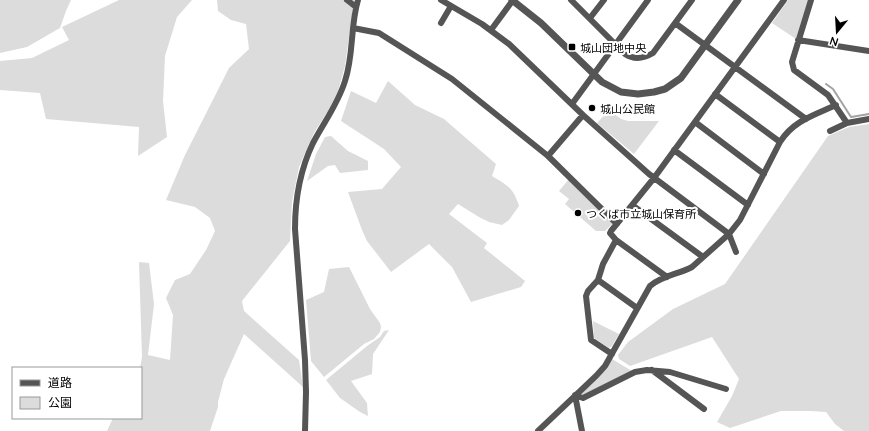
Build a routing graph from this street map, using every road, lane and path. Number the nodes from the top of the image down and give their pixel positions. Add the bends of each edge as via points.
1 (347, 0) edge
2 (358, 0) edge
3 (441, 0) edge
4 (513, 0) edge
5 (571, 0) edge
6 (604, 0) edge
7 (648, 0) edge
8 (692, 0) edge
9 (738, 0) edge
10 (784, 0) edge
11 (811, 0) edge
12 (451, 6) junction
13 (356, 7) junction
14 (590, 18) junction
15 (442, 23) dead end
16 (675, 23) junction
17 (353, 28) junction
18 (491, 30) junction
19 (798, 40) junction
20 (616, 44) junction
21 (705, 45) junction
22 (869, 51) edge
23 (735, 67) junction
24 (593, 75) junction
25 (715, 94) junction
26 (572, 104) junction
27 (836, 106) junction
28 (583, 115) junction
29 (806, 119) junction
30 (869, 119) edge
31 (695, 122) junction
32 (847, 123) junction
33 (830, 131) dead end
34 (780, 142) junction
35 (674, 150) junction
36 (548, 156) junction
37 (764, 174) junction
38 (654, 178) junction
39 (632, 205) junction
40 (748, 205) junction
41 (617, 224) junction
42 (729, 234) junction
43 (616, 240) junction
44 (736, 252) dead end
45 (703, 257) junction
46 (667, 277) junction
47 (598, 280) junction
48 (637, 308) junction
49 (612, 354) junction
50 (652, 370) junction
51 (726, 389) dead end
52 (575, 395) junction
53 (704, 410) dead end
54 (305, 431) edge
55 (538, 431) edge
56 (582, 431) edge

1 - 13 street
2 - 13 street
3 - 12 street
4 - 18 street
4 - 24 street
5 - 14 street
6 - 14 street
7 - 20 street
8 - 16 street
9 - 21 street
10 - 23 street
11 - 19 street
12 - 15 street
12 - 18 street
13 - 17 street
14 - 20 street
16 - 20 street via 653,53 645,58 628,56
16 - 21 street
17 - 36 street via 379,33 452,78
17 - 54 street via 351,55 345,80 335,106 308,155 295,208 306,375
18 - 26 street via 523,56
19 - 22 street
19 - 27 street via 792,62 794,70 823,89
20 - 24 street
21 - 23 street
21 - 24 street via 681,78 665,89 654,92 621,92
23 - 25 street
23 - 29 street
24 - 26 street
25 - 31 street
25 - 34 street
26 - 28 street
27 - 29 street
27 - 32 street
28 - 36 street
28 - 38 street
29 - 34 street via 788,130
30 - 32 street
31 - 35 street
31 - 37 street
32 - 33 street
34 - 37 street
35 - 38 street
35 - 40 street
36 - 41 street
37 - 40 street
38 - 39 street
38 - 42 street
39 - 41 street
39 - 45 street
40 - 42 street
41 - 43 street via 610,233
42 - 44 street
42 - 45 street
43 - 46 street
43 - 47 street via 603,264
45 - 46 street via 685,270
46 - 48 street via 650,286
47 - 48 street
47 - 49 street via 586,296 590,337
48 - 49 street
49 - 52 street via 596,376
50 - 51 street via 670,372
50 - 52 street via 635,372 583,398
50 - 53 street
52 - 55 street
52 - 56 street

